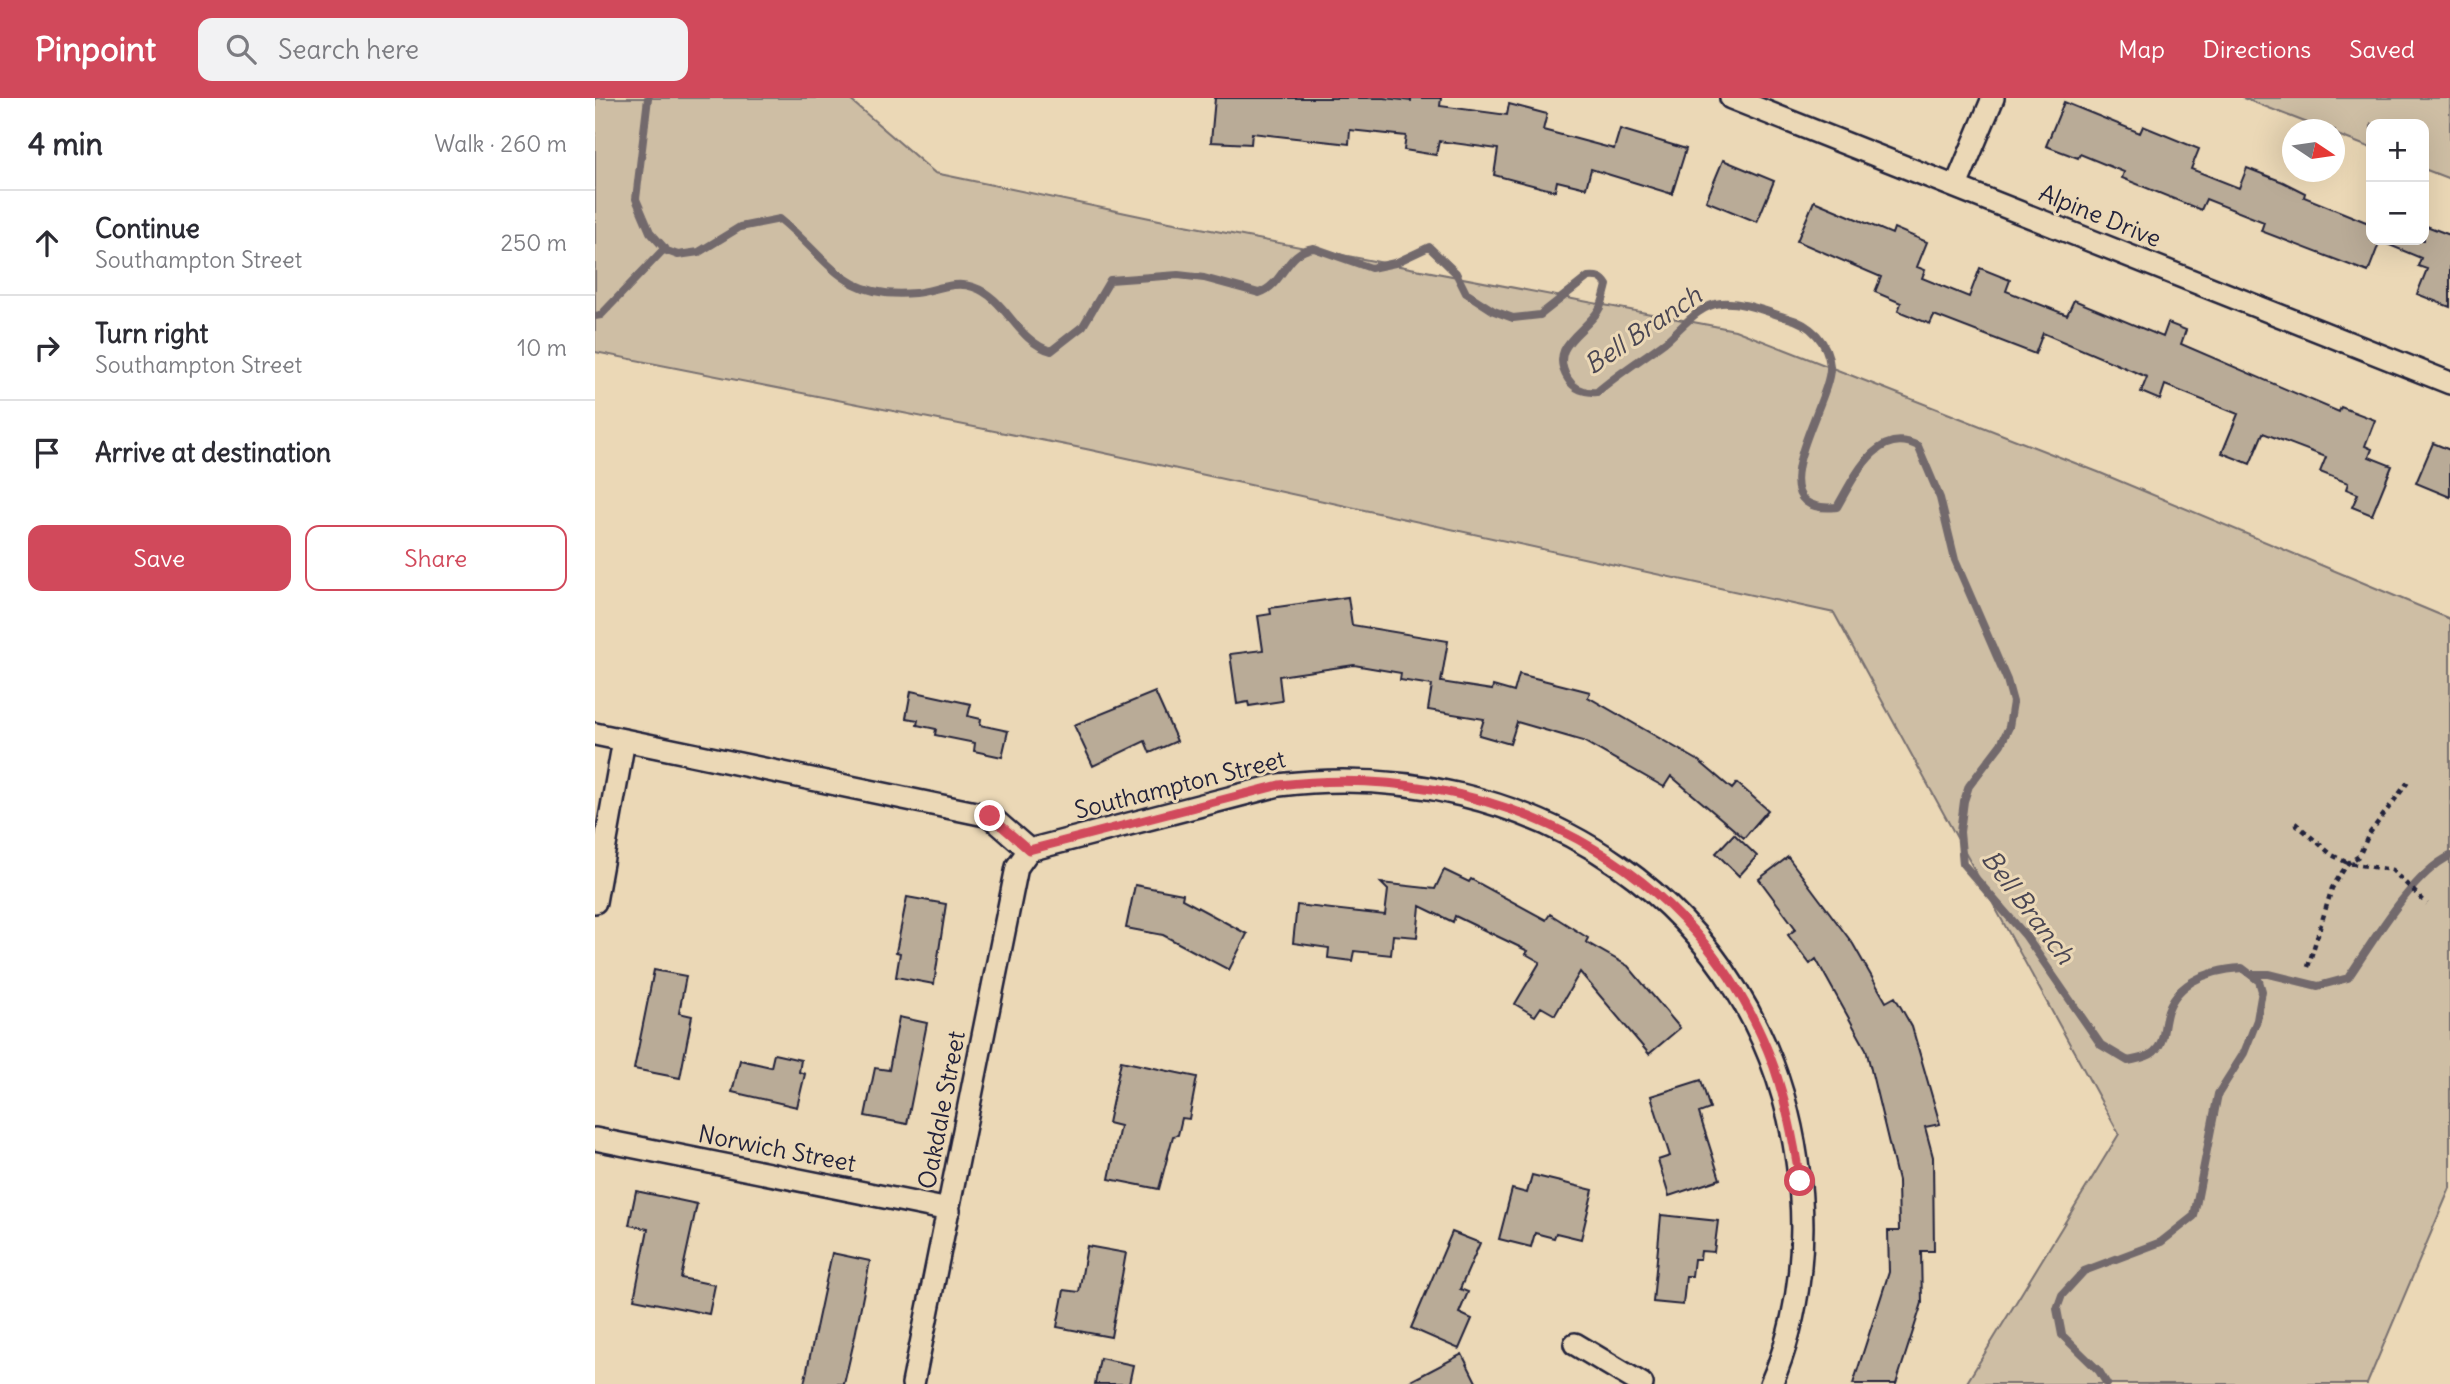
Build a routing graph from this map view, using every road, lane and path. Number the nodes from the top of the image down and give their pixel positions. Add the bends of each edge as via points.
1 (1731, 98) edge
2 (1993, 98) edge
3 (1956, 186) junction
4 (2450, 383) edge
5 (595, 734) edge
6 (624, 740) junction
7 (2408, 782) dead end
8 (2295, 823) dead end
9 (1029, 850) junction
10 (2348, 863) junction
11 (595, 902) edge
12 (2427, 904) dead end
13 (2308, 967) dead end
14 (595, 1139) edge
15 (949, 1210) junction
16 (1575, 1344) dead end
17 (913, 1384) edge
18 (1642, 1384) edge
19 (1771, 1384) edge

1 - 3 street, Alpine Drive
2 - 3 street
3 - 4 street, Alpine Drive
5 - 6 street
6 - 9 street via 990,816
6 - 11 street
7 - 10 path via 2369,834 2359,856
8 - 10 path
9 - 15 street, Oakdale Street via 1017,867
9 - 19 street, Southampton Street via 1279,785 1364,780 1482,799 1549,823 1611,858 1666,902 1717,961 1755,1022 1784,1100 1800,1181 1800,1264 1787,1340
10 - 12 path via 2392,870
10 - 13 path via 2332,888
14 - 15 street, Norwich Street
15 - 17 street, Oakdale Street
16 - 18 street

